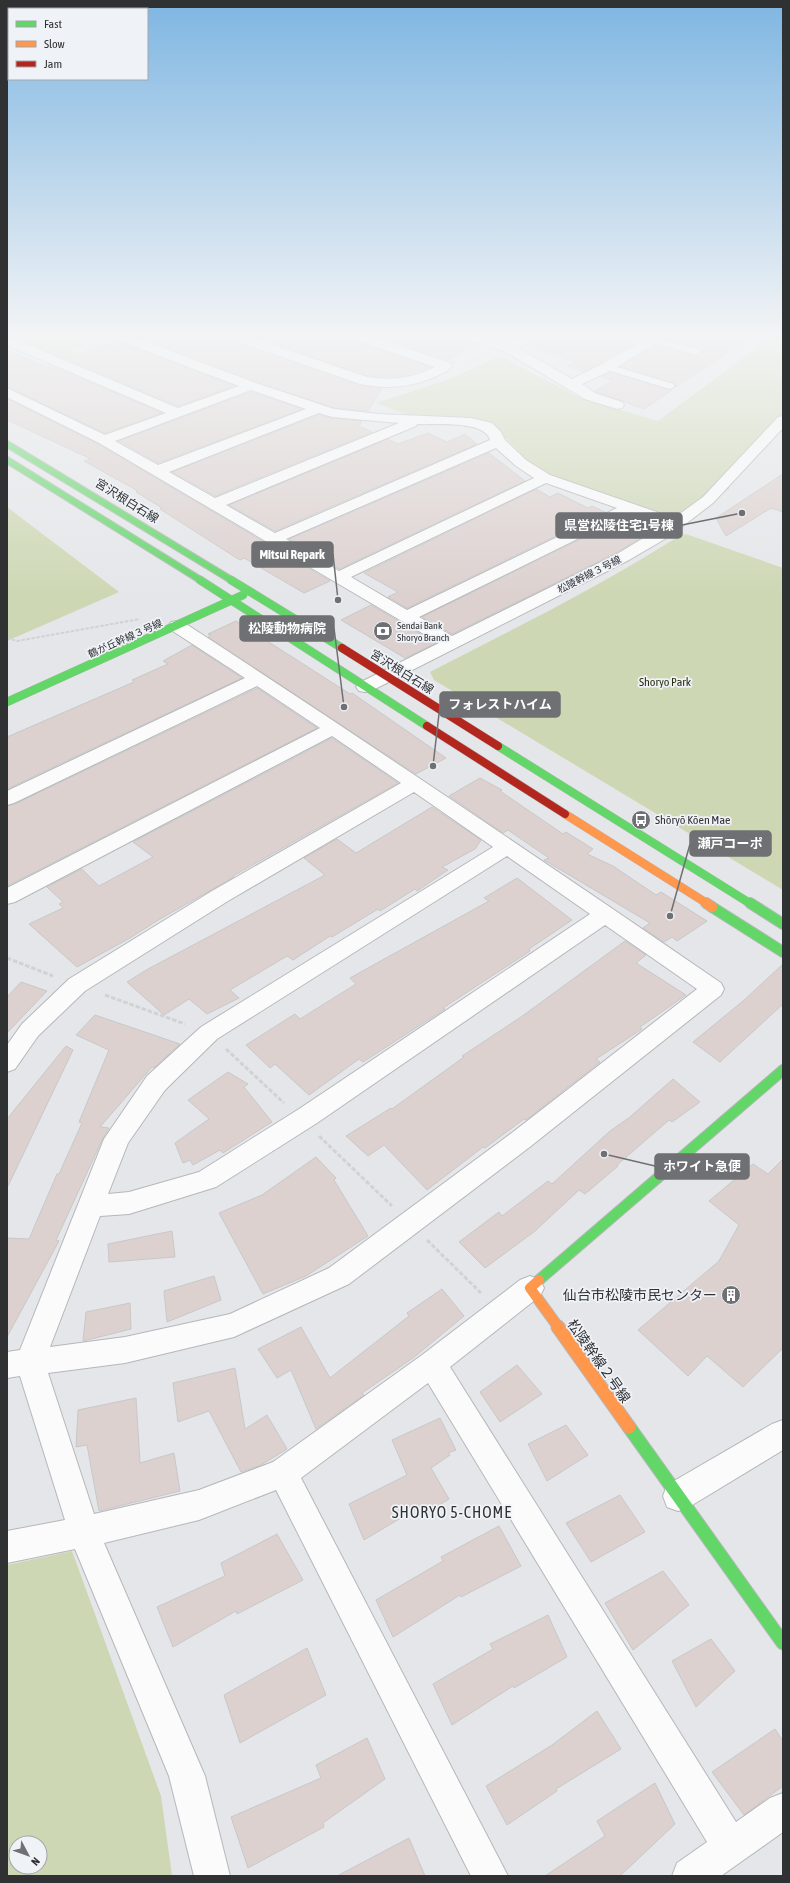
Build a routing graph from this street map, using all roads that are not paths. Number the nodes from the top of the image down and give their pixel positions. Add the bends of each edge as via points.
1 (65, 421) edge
2 (156, 421) edge
3 (287, 421) edge
4 (414, 421) edge
5 (451, 421) edge
6 (782, 421) edge
7 (104, 440) junction
8 (498, 442) junction
9 (7, 444) edge
10 (7, 460) edge
11 (157, 471) junction
12 (545, 478) junction
13 (214, 504) junction
14 (629, 508) junction
15 (676, 524) junction
16 (274, 539) junction
17 (339, 577) junction
18 (251, 591) junction
19 (233, 600) junction
20 (406, 617) junction
21 (177, 626) junction
22 (451, 643) junction
23 (386, 676) junction
24 (258, 678) junction
25 (365, 687) junction
26 (7, 702) edge
27 (332, 729) junction
28 (414, 784) junction
29 (7, 799) edge
30 (507, 847) junction
31 (7, 897) edge
32 (605, 914) junction
33 (783, 924) edge
34 (783, 952) edge
35 (7, 1063) edge
36 (783, 1070) edge
37 (91, 1206) junction
38 (530, 1288) junction
39 (19, 1363) edge
40 (432, 1364) junction
41 (783, 1434) edge
42 (283, 1473) junction
43 (678, 1496) junction
44 (84, 1532) junction
45 (7, 1547) edge
46 (783, 1643) edge
47 (783, 1811) edge
48 (731, 1847) junction
49 (212, 1876) edge
50 (490, 1876) edge
51 (690, 1876) edge

1 - 7 street
2 - 7 street
3 - 11 street
4 - 13 street
5 - 8 street via 487,426 496,435
6 - 15 street, 松陵幹線３号線 via 708,500
7 - 11 street
8 - 12 street via 521,463
8 - 16 street
9 - 18 street, 宮沢根白石線
10 - 19 street
11 - 13 street
12 - 14 street
12 - 17 street
13 - 16 street
14 - 15 street
14 - 20 street
15 - 22 street, 松陵幹線３号線 via 623,557
16 - 17 street
17 - 20 street
18 - 19 street, 鶴が丘幹線３号線
18 - 23 street, 宮沢根白石線
19 - 21 street, 鶴が丘幹線３号線
19 - 25 street
20 - 22 street
21 - 24 street
21 - 26 street, 鶴が丘幹線３号線
22 - 23 street, 松陵幹線３号線
23 - 25 street, 松陵幹線３号線
23 - 33 street, 宮沢根白石線
24 - 27 street
24 - 29 street
25 - 34 street
27 - 28 street
27 - 31 street
28 - 30 street
28 - 35 street via 220,896 77,985 30,1030
30 - 32 street
30 - 37 street via 209,1033 156,1083 117,1139
32 - 37 street via 302,1120 207,1180 129,1203
32 - 39 street via 713,989 522,1139 339,1276 234,1325 126,1350
36 - 38 street
37 - 39 street
38 - 40 street
38 - 43 street, 松陵幹線２号線
39 - 44 street
40 - 42 street
40 - 48 street
41 - 43 street
42 - 44 street via 199,1505
42 - 50 street
43 - 46 street, 松陵幹線２号線
44 - 45 street
44 - 49 street via 188,1776
47 - 48 street
48 - 51 street

